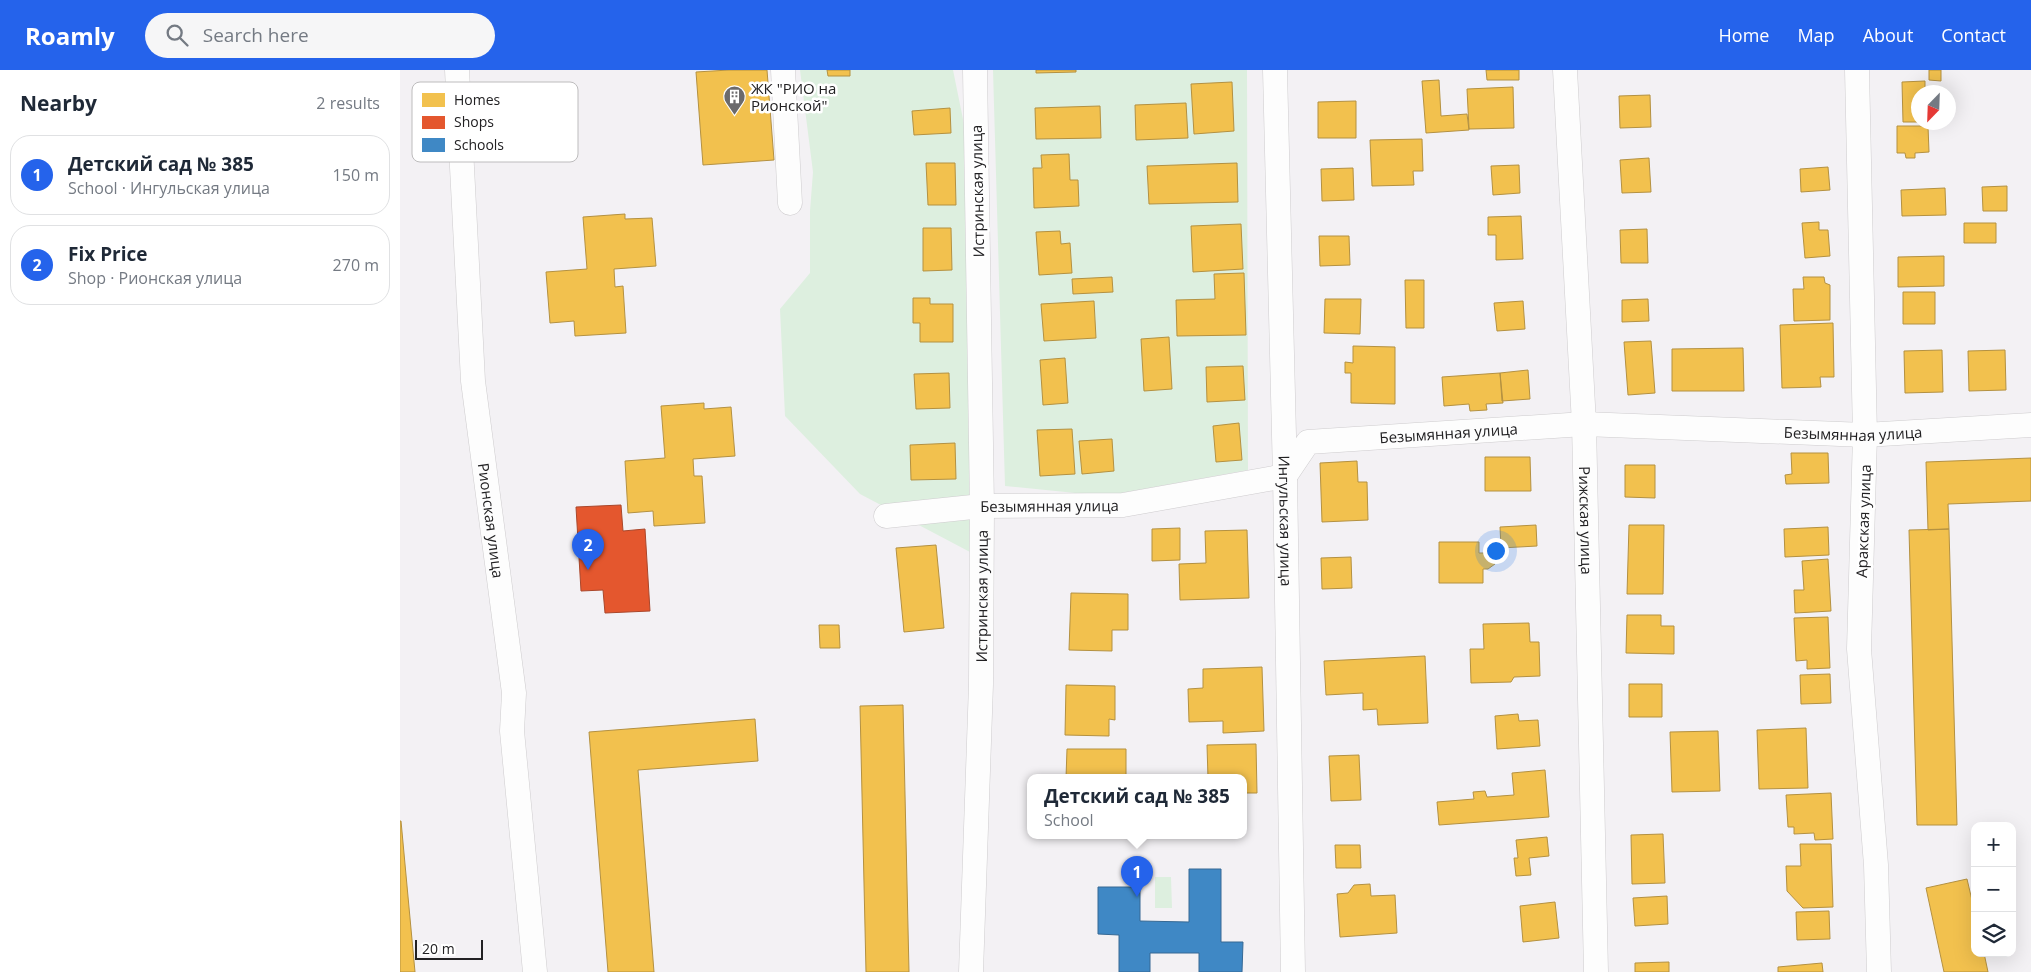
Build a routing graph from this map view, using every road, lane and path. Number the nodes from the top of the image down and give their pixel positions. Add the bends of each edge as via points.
1 (783, 70) edge
2 (975, 70) edge
3 (1275, 70) edge
4 (1565, 70) edge
5 (1857, 70) edge
6 (462, 162) edge
7 (790, 204) dead end
8 (1584, 424) junction
9 (2031, 424) edge
10 (1865, 435) junction
11 (1286, 476) junction
12 (982, 506) junction
13 (886, 516) dead end
14 (535, 972) edge
15 (971, 972) edge
16 (1293, 972) edge
17 (1596, 972) edge
18 (1879, 972) edge

1 - 7 street
2 - 12 street, Истринская улица
3 - 11 street, Ингульская улица
4 - 8 street, Рижская улица
5 - 10 street, Аракская улица
6 - 14 street, Рионская улица via 473,381 514,693 512,731
8 - 10 street, Безымянная улица
8 - 11 street, Безымянная улица via 1308,442
8 - 17 street, Рижская улица
9 - 10 street, Безымянная улица
10 - 18 street, Аракская улица via 1859,649 1876,865
11 - 12 street, Безымянная улица via 1123,506
11 - 16 street, Ингульская улица
12 - 13 street, Безымянная улица
12 - 15 street, Истринская улица via 981,684

